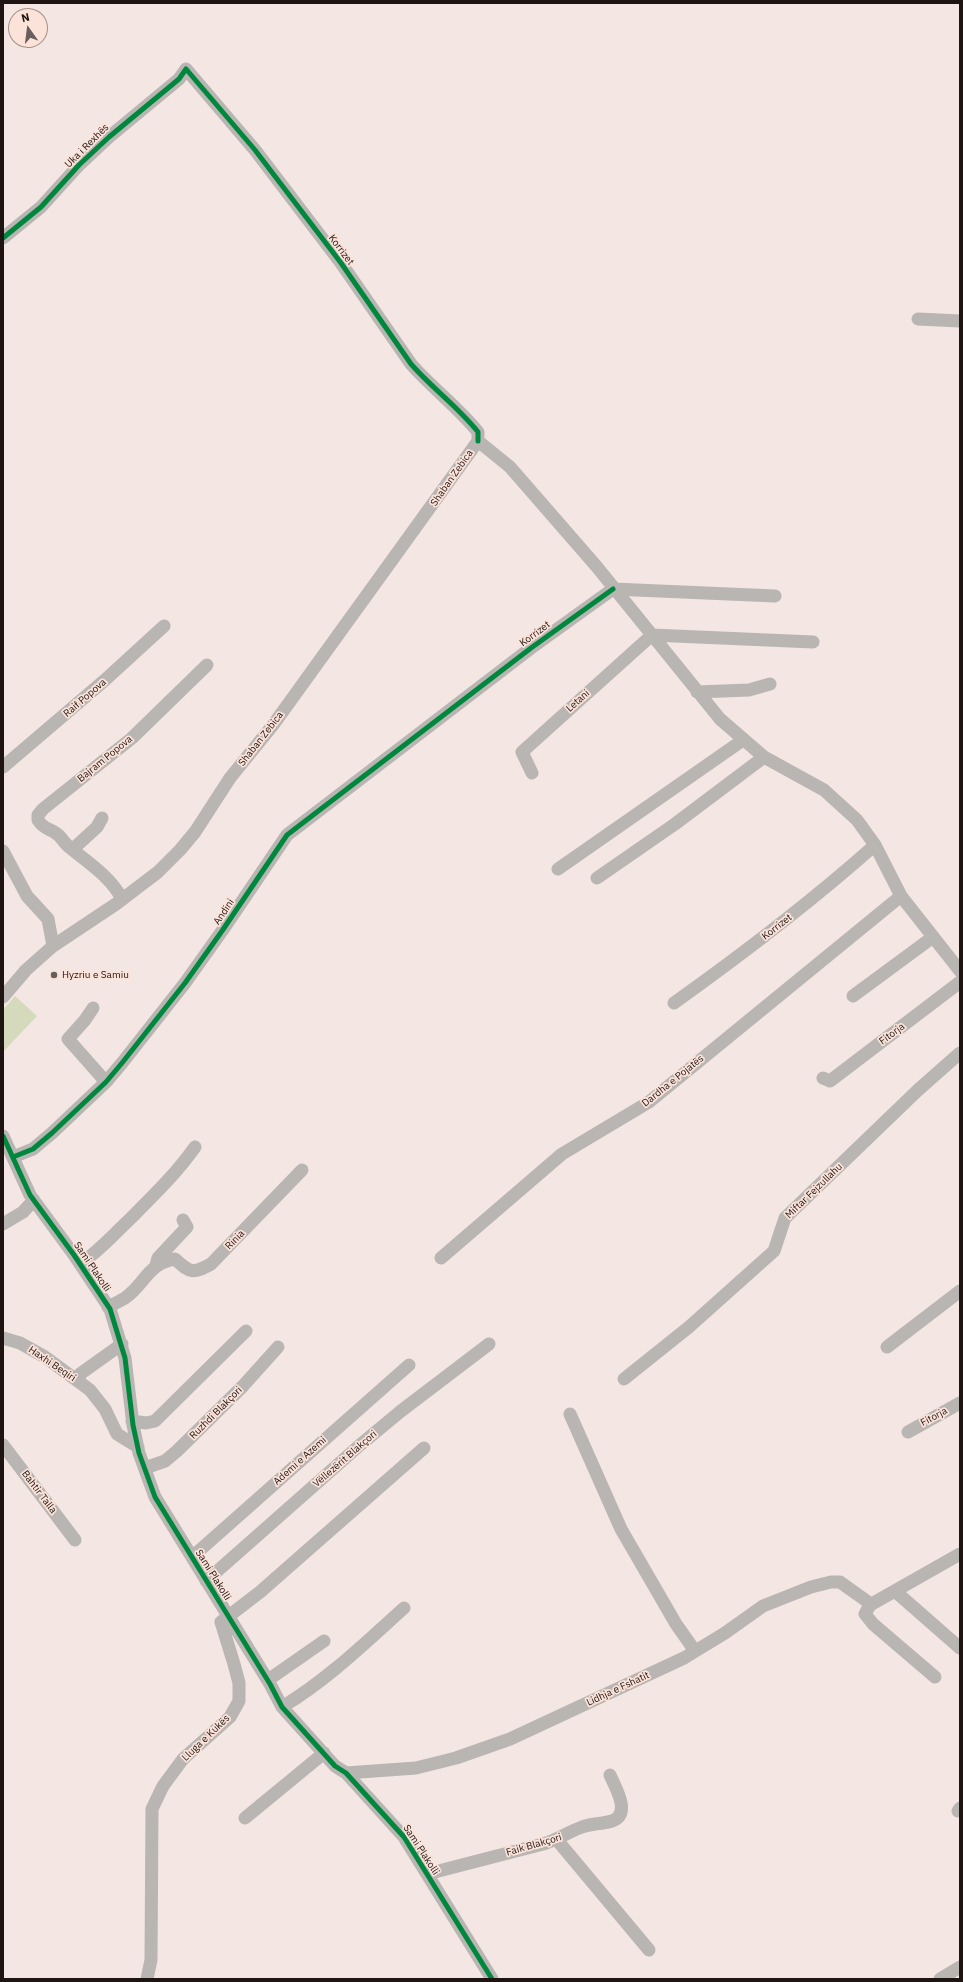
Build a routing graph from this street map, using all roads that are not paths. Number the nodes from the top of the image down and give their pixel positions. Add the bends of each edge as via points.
1 (186, 69) joint
2 (3, 238) edge
3 (918, 319) dead end
4 (960, 321) edge
5 (478, 441) junction
6 (613, 589) junction
7 (775, 596) dead end
8 (164, 626) dead end
9 (652, 635) junction
10 (813, 642) dead end
11 (207, 665) dead end
12 (770, 684) dead end
13 (697, 692) junction
14 (470, 696) joint
15 (743, 740) junction
16 (764, 757) junction
17 (3, 767) edge
18 (532, 773) dead end
19 (102, 818) dead end
20 (875, 846) junction
21 (73, 849) junction
22 (3, 850) edge
23 (558, 869) dead end
24 (597, 878) dead end
25 (901, 896) junction
26 (122, 900) junction
27 (933, 937) junction
28 (53, 946) junction
29 (960, 971) edge
30 (960, 982) edge
31 (853, 996) dead end
32 (3, 997) edge
33 (674, 1003) dead end
34 (93, 1008) dead end
35 (960, 1053) edge
36 (823, 1078) dead end
37 (106, 1082) junction
38 (3, 1136) edge
39 (196, 1147) dead end
40 (13, 1157) junction
41 (302, 1170) dead end
42 (34, 1200) junction
43 (183, 1220) dead end
44 (3, 1224) edge
45 (441, 1258) dead end
46 (80, 1264) junction
47 (156, 1265) junction
48 (960, 1291) edge
49 (108, 1307) junction
50 (246, 1331) dead end
51 (3, 1338) edge
52 (122, 1344) junction
53 (489, 1344) dead end
54 (278, 1347) dead end
55 (887, 1348) dead end
56 (409, 1365) dead end
57 (624, 1379) dead end
58 (79, 1382) junction
59 (960, 1402) edge
60 (570, 1414) dead end
61 (132, 1420) junction
62 (908, 1432) dead end
63 (3, 1445) edge
64 (138, 1447) junction
65 (424, 1448) dead end
66 (145, 1468) junction
67 (75, 1540) dead end
68 (960, 1554) edge
69 (192, 1557) junction
70 (206, 1581) junction
71 (896, 1592) junction
72 (870, 1605) junction
73 (404, 1608) dead end
74 (228, 1616) junction
75 (324, 1641) dead end
76 (960, 1648) edge
77 (695, 1651) junction
78 (935, 1677) dead end
79 (268, 1680) junction
80 (282, 1707) junction
81 (324, 1754) junction
82 (346, 1773) junction
83 (610, 1775) dead end
84 (245, 1818) dead end
85 (557, 1840) junction
86 (427, 1874) junction
87 (649, 1950) dead end
88 (960, 1967) edge
89 (147, 1979) edge
90 (492, 1979) edge
91 (940, 1979) edge

1 - 2 street, Uka i Rexhës via 179,79 79,165 41,207
1 - 5 street, Korrizet via 255,150 341,263 411,364 478,432
3 - 4 street
5 - 6 street, Korrizet via 510,467
5 - 26 street, Shaban Zebica via 273,725 230,778 195,832 158,872
6 - 7 street
6 - 9 street, Korrizet
6 - 14 street, Korrizet
8 - 17 street, Raif Popova
9 - 10 street
9 - 13 street, Korrizet
9 - 18 street, Letani via 522,752
11 - 21 street, Bajram Popova via 132,738 38,815 41,825 57,833
12 - 13 street via 749,690
13 - 15 street, Korrizet via 720,719
14 - 37 street, Andini via 287,835 185,983
15 - 16 street, Korrizet
15 - 23 street
16 - 20 street, Korrizet via 824,790 857,820
16 - 24 street via 675,824
19 - 21 street via 97,827
20 - 25 street, Korrizet
20 - 33 street, Korrizet via 753,946
21 - 26 street, Bajram Popova via 117,888
22 - 28 street via 27,896 48,919
25 - 27 street
25 - 45 street, Dardha e Pojatës via 649,1102 562,1154
26 - 28 street, Shaban Zebica
27 - 29 street
27 - 31 street
28 - 32 street, Shaban Zebica via 26,970
30 - 36 street, Fitorja via 830,1081
34 - 37 street via 68,1039
35 - 57 street, Miftar Fejzullahu via 785,1218 774,1251 689,1327
37 - 40 street, Andini via 52,1134 33,1149
38 - 40 street, Sami Plakolli
39 - 46 street, Sami Plakolli via 157,1192 100,1250
40 - 42 street, Sami Plakolli
41 - 47 street, Rinia via 211,1264 196,1271 188,1271 175,1259
42 - 44 street via 23,1212
42 - 46 street, Sami Plakolli
43 - 47 street, Rinia via 187,1227 158,1258
46 - 49 street, Sami Plakolli
47 - 49 street, Rinia via 125,1298
48 - 55 street
49 - 52 street, Sami Plakolli
50 - 61 street via 155,1421 146,1423
51 - 58 street, Haxhi Beqiri via 20,1343 45,1357
52 - 58 street, Haxhi Beqiri via 80,1374
52 - 61 street, Sami Plakolli via 126,1358
53 - 70 street, Vëllezërit Blakçori via 389,1421
54 - 66 street, Ruzhdi Blakçori via 243,1386 177,1451 164,1461
56 - 69 street, Ademi e Azemi
58 - 64 street, Haxhi Beqiri via 99,1400 117,1434
59 - 62 street, Fitorja
60 - 77 street via 621,1529 672,1617
61 - 64 street, Sami Plakolli
63 - 67 street, Bahtir Talla
64 - 66 street, Sami Plakolli
65 - 74 street, Sami Plakolli via 260,1592
66 - 69 street, Sami Plakolli via 155,1497
68 - 71 street
69 - 70 street, Sami Plakolli
70 - 74 street, Sami Plakolli
71 - 72 street
71 - 76 street
72 - 77 street, Lidhja e Fshatit via 840,1582 811,1587 763,1606
72 - 78 street via 865,1614 869,1620
73 - 80 street via 336,1668
74 - 79 street, Sami Plakolli
74 - 89 street, Lluga e Kukës via 221,1622 239,1683 239,1701 230,1717 183,1759 152,1809 151,1960
75 - 79 street
77 - 82 street, Lidhja e Fshatit via 510,1738 456,1758 416,1768
79 - 80 street, Sami Plakolli
80 - 81 street, Sami Plakolli
81 - 82 street, Sami Plakolli
81 - 84 street
82 - 86 street, Sami Plakolli via 404,1837
83 - 85 street, Faik Blakçori via 622,1802 619,1815 613,1821 582,1827
85 - 86 street, Faik Blakçori
85 - 87 street
86 - 90 street, Sami Plakolli
88 - 91 street

